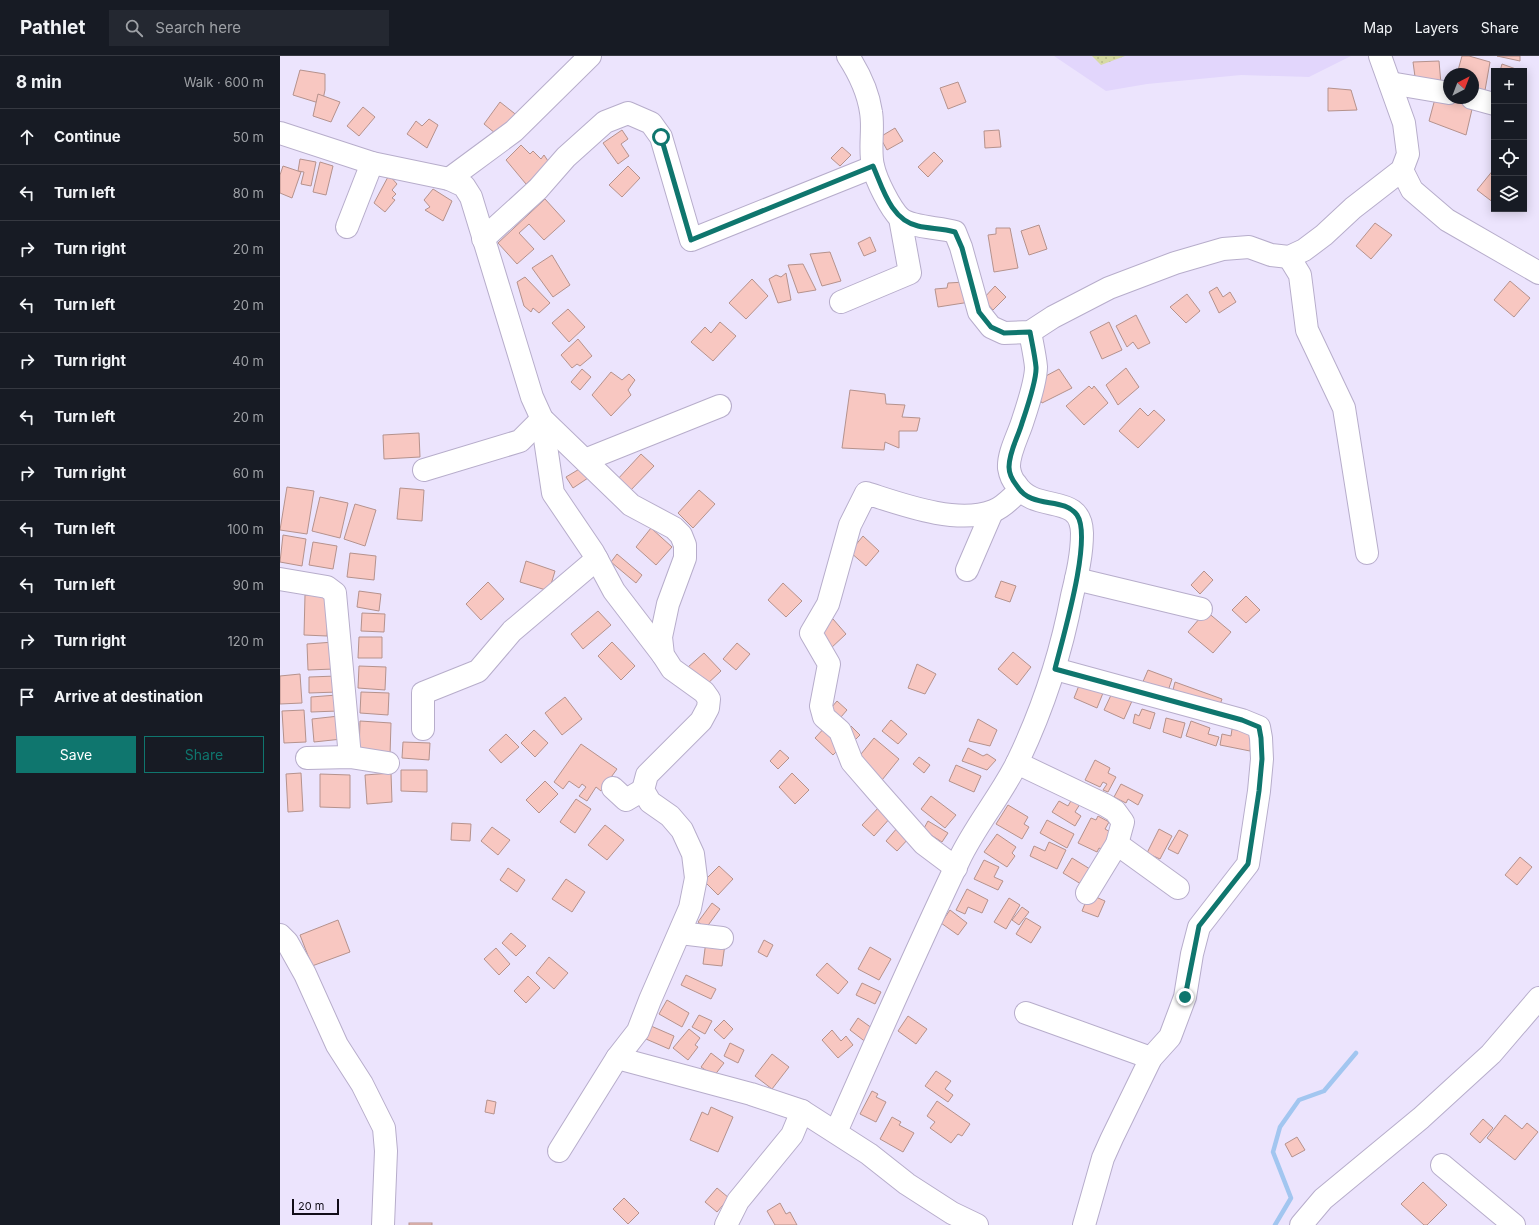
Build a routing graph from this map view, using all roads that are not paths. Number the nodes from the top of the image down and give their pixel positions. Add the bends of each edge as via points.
1 (590, 56) edge
2 (848, 56) edge
3 (1380, 56) edge
4 (1390, 83) junction
5 (1443, 92) edge
6 (1479, 100) edge
7 (1491, 103) edge
8 (280, 133) edge
9 (372, 163) junction
10 (873, 166) junction
11 (1402, 170) junction
12 (448, 178) junction
13 (900, 218) junction
14 (348, 227) dead end
15 (483, 239) junction
16 (1289, 256) junction
17 (1539, 273) edge
18 (841, 302) dead end
19 (1030, 332) junction
20 (720, 406) dead end
21 (542, 419) junction
22 (586, 460) junction
23 (424, 470) dead end
24 (1020, 490) junction
25 (992, 512) junction
26 (1367, 553) dead end
27 (598, 559) junction
28 (967, 570) dead end
29 (280, 579) edge
30 (1076, 579) junction
31 (1201, 609) dead end
32 (663, 655) junction
33 (1055, 669) junction
34 (423, 729) dead end
35 (307, 758) dead end
36 (350, 758) junction
37 (388, 763) dead end
38 (1017, 763) junction
39 (613, 788) dead end
40 (643, 790) junction
41 (1117, 844) junction
42 (956, 868) junction
43 (1178, 888) dead end
44 (1087, 893) dead end
45 (680, 933) junction
46 (280, 935) edge
47 (722, 938) dead end
48 (1539, 998) edge
49 (1026, 1013) dead end
50 (617, 1058) junction
51 (1151, 1058) junction
52 (802, 1111) junction
53 (836, 1132) junction
54 (560, 1151) dead end
55 (1442, 1165) dead end
56 (383, 1225) edge
57 (726, 1225) edge
58 (976, 1225) edge
59 (1084, 1225) edge
60 (1301, 1225) edge
61 (1514, 1225) edge

1 - 12 street via 514,131
2 - 10 street via 866,88 872,112
3 - 4 street
4 - 5 street
4 - 11 street via 1404,123 1408,154
6 - 7 street
8 - 9 street
9 - 12 street
9 - 14 street
10 - 13 street via 887,199
10 - 15 street via 691,240 661,137 651,123 628,112 605,122
11 - 16 street via 1353,208 1324,235 1304,250
11 - 17 street via 1412,190 1447,220
12 - 15 street via 464,186 472,197
13 - 18 street via 910,273
13 - 19 street via 918,226 943,228 955,232 962,248 979,312 991,327 1004,333
15 - 21 street via 532,397
16 - 19 street via 1271,255 1249,246 1223,249 1175,263 1109,288
16 - 26 street via 1300,275 1307,330 1344,408
19 - 24 street via 1036,369 1009,467 1012,479
20 - 22 street
21 - 22 street
21 - 23 street via 520,441
21 - 27 street via 553,493
22 - 32 street via 631,505 674,528 682,535 686,545 685,558 668,604 661,637
24 - 25 street
24 - 30 street via 1038,502 1066,506 1077,515 1082,529 1082,550
25 - 28 street
25 - 42 street via 950,515 922,510 866,493 850,525 828,604 811,633 830,664 821,706 824,717 840,731 852,762 878,792 924,844
27 - 32 street via 614,591
27 - 34 street via 512,631 478,671 423,693
29 - 36 street via 327,587 336,593
30 - 31 street
30 - 33 street
32 - 40 street via 672,669 704,692 709,699 708,708 701,720 647,775
33 - 38 street
33 - 51 street via 1242,720 1259,727 1262,759 1248,864 1199,926 1185,997 1170,1037
35 - 36 street
36 - 37 street
38 - 41 street via 1084,793 1115,811 1123,822
38 - 42 street
39 - 40 street via 626,800
40 - 45 street via 650,802 670,816 682,830 693,854 696,878 690,908
41 - 43 street
41 - 44 street
42 - 53 street
45 - 47 street
45 - 50 street via 638,1031
46 - 56 street via 287,942 305,974 337,1045 362,1084 384,1128 386,1151
48 - 60 street via 1491,1054 1421,1118 1323,1199
49 - 51 street
50 - 52 street via 751,1094
50 - 54 street
51 - 59 street via 1103,1158
52 - 53 street
52 - 57 street via 792,1135 738,1201
53 - 58 street via 907,1184
55 - 61 street

